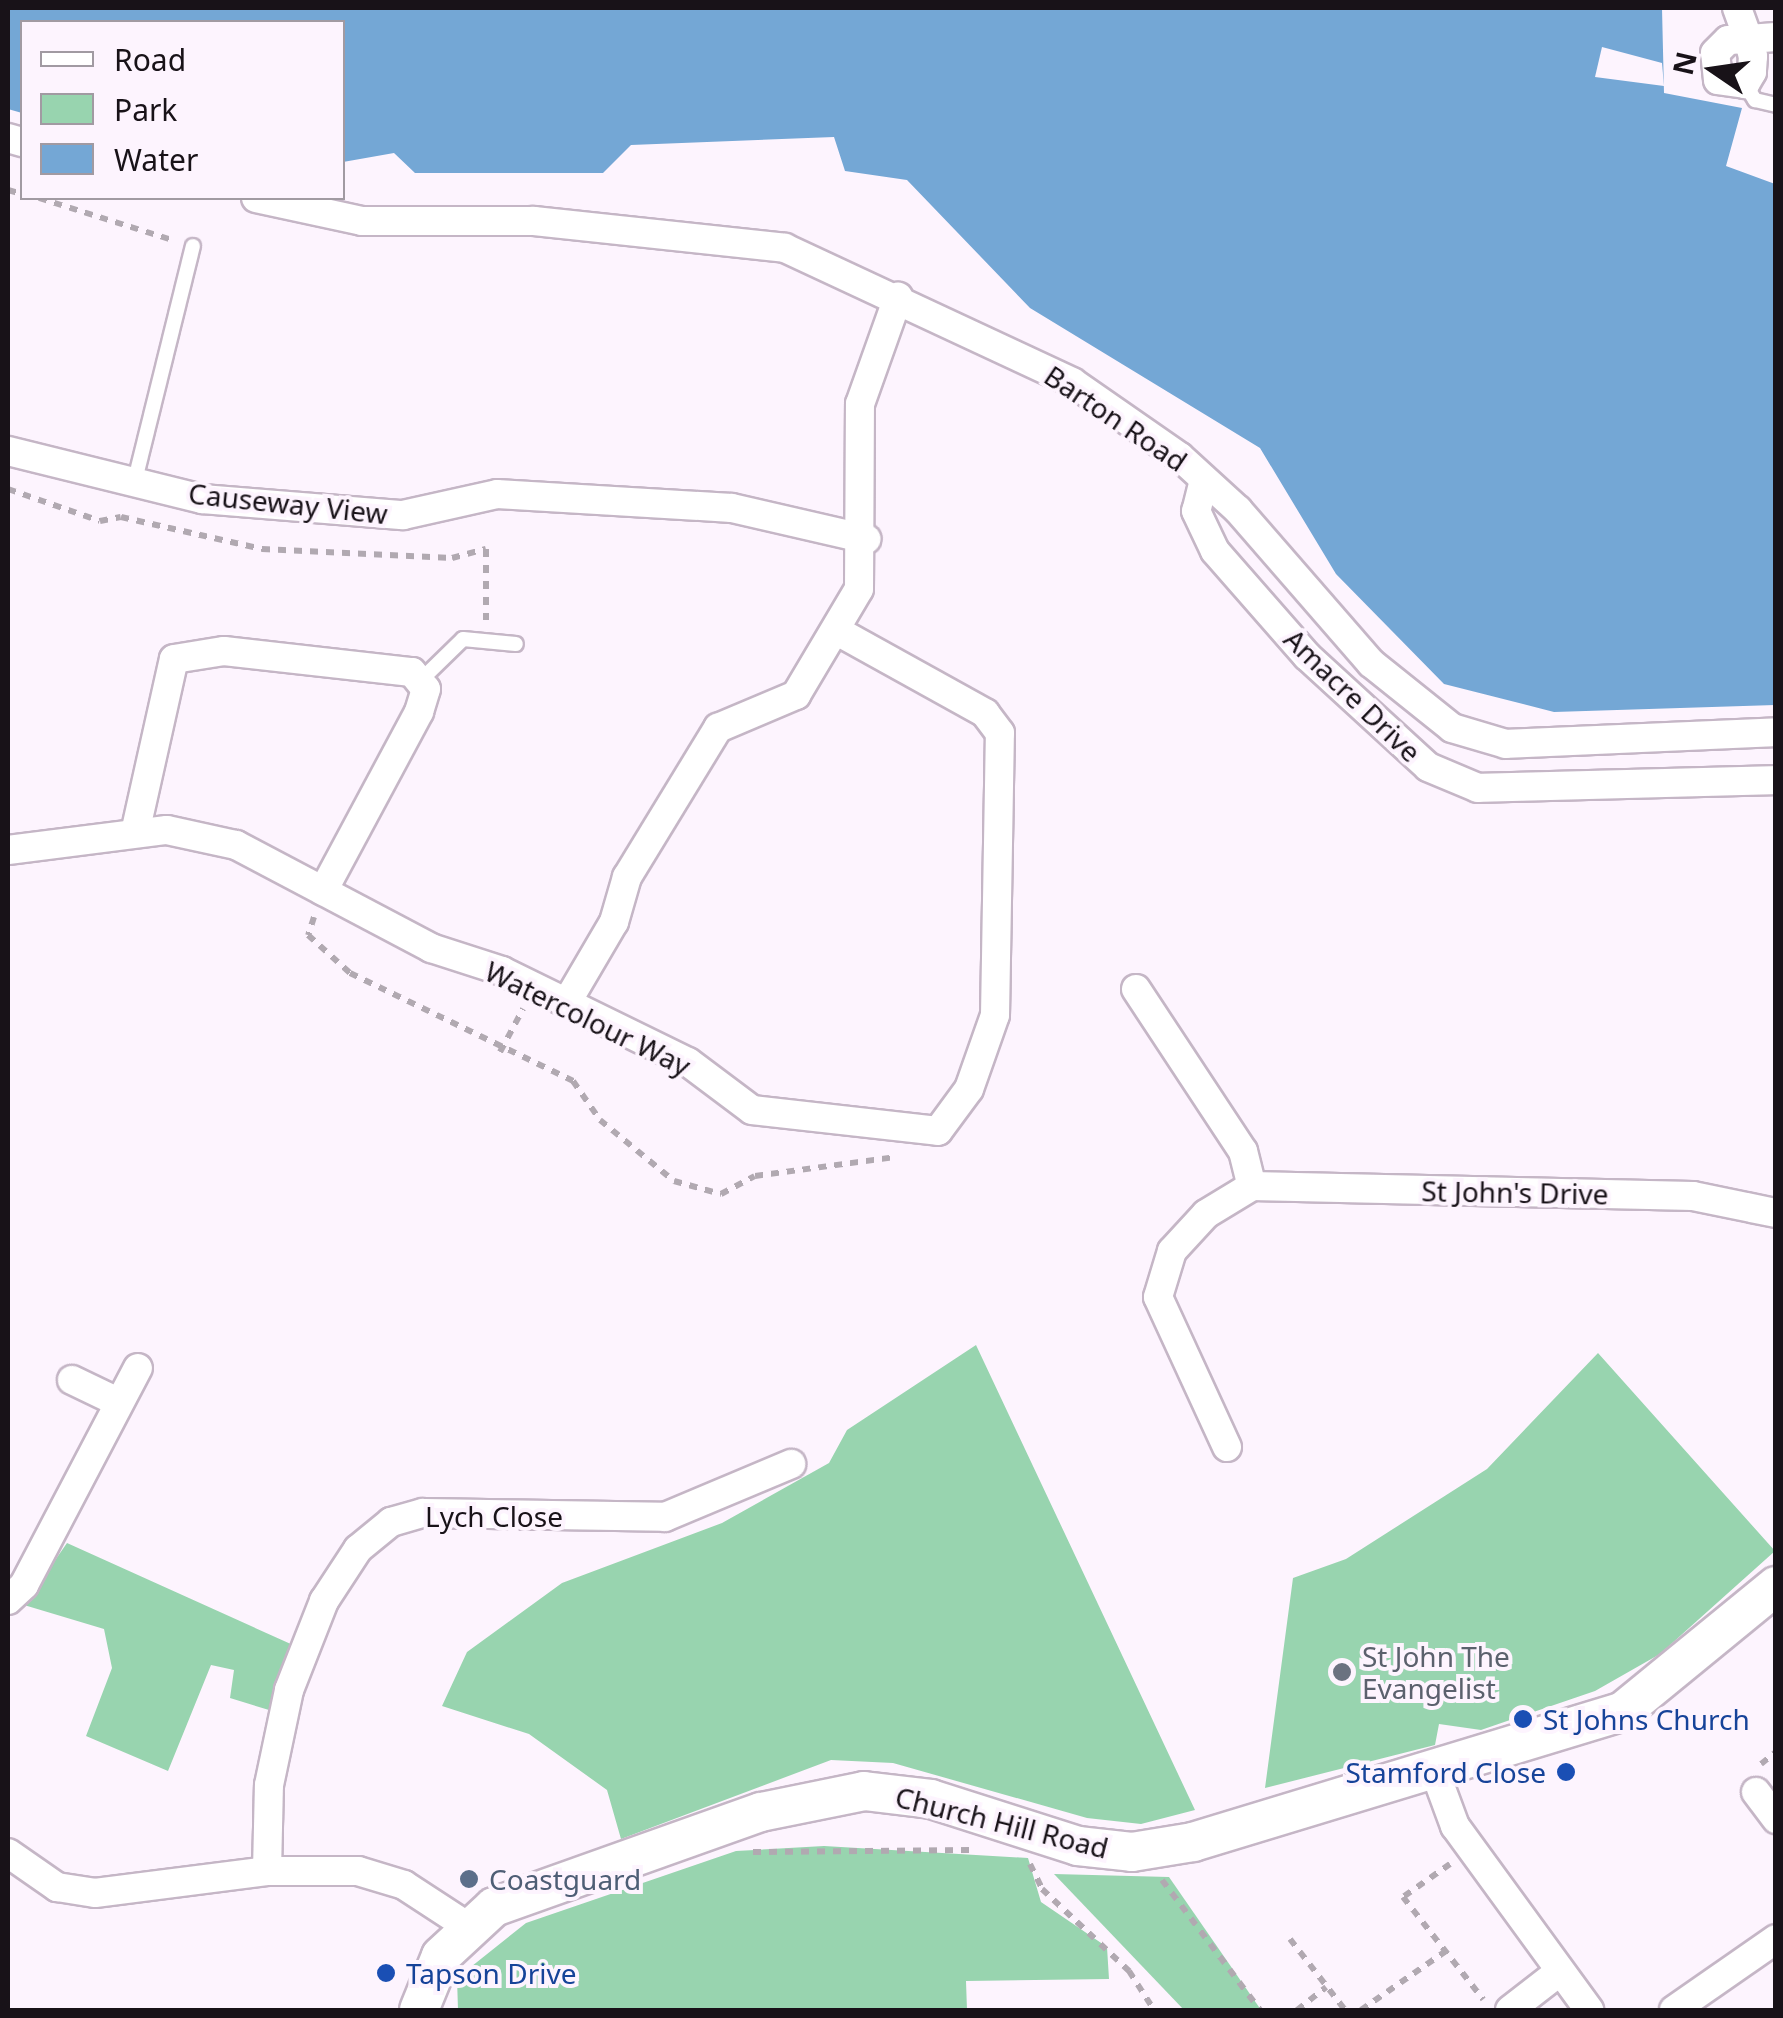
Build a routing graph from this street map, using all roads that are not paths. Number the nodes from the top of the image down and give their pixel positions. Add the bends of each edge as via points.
1 (1737, 8) edge
2 (1762, 38) edge
3 (1744, 84) joint
4 (1776, 104) edge
5 (266, 200) edge
6 (193, 246) road end
7 (898, 297) junction
8 (8, 451) edge
9 (135, 480) junction
10 (1204, 480) junction
11 (866, 539) junction
12 (837, 631) junction
13 (516, 644) dead end
14 (422, 679) junction
15 (1776, 732) edge
16 (1776, 780) edge
17 (135, 833) junction
18 (8, 850) edge
19 (323, 891) junction
20 (1136, 990) dead end
21 (567, 1002) junction
22 (1252, 1186) junction
23 (1776, 1213) edge
24 (138, 1368) dead end
25 (72, 1380) dead end
26 (118, 1402) junction
27 (1226, 1448) dead end
28 (792, 1464) dead end
29 (1776, 1586) edge
30 (8, 1600) edge
31 (1435, 1772) junction
32 (1756, 1792) dead end
33 (1776, 1818) edge
34 (8, 1853) edge
35 (268, 1871) junction
36 (468, 1926) junction
37 (1776, 1939) edge
38 (1559, 1972) junction
39 (419, 2010) edge
40 (1510, 2010) edge
41 (1589, 2010) edge
42 (1674, 2010) edge

1 - 2 street
2 - 3 street
3 - 4 lane via 1755,100
5 - 7 street, Barton Road via 362,220 534,221 784,248
6 - 9 lane
7 - 10 street, Barton Road via 1072,382
7 - 11 street via 860,404
8 - 9 street, Causeway View
9 - 11 street, Causeway View via 202,500 403,515 497,494 732,508
10 - 15 street, Barton Road via 1370,663 1452,728 1506,744
10 - 16 street, Amacre Drive via 1196,511 1215,551 1308,656 1428,766 1478,788
11 - 12 street via 859,588
12 - 21 street via 796,696 718,728 626,876 614,922
12 - 21 street, Watercolour Way via 985,714 1000,733 995,1016 957,1113 917,1134 752,1110 688,1062
13 - 14 lane via 485,636 463,639
14 - 17 street via 376,662 184,654 164,688
14 - 19 street via 420,712
17 - 18 street, Watercolour Way
17 - 19 street, Watercolour Way via 236,845
19 - 21 street, Watercolour Way via 431,948
20 - 22 street via 1244,1151
22 - 23 street, St John's Drive via 1692,1196
22 - 27 street via 1206,1214 1172,1251 1158,1298
24 - 26 street
25 - 26 street
26 - 30 street via 24,1584
28 - 35 street, Lych Close via 666,1516 423,1512 391,1522 358,1549 324,1600 290,1690 269,1785
29 - 31 street, Church Hill Road via 1622,1712
31 - 36 street, Church Hill Road via 1140,1851 1078,1846 931,1799 864,1791 803,1800 544,1886
31 - 38 street via 1472,1848
32 - 33 street
34 - 35 street via 58,1887 95,1893
35 - 36 street via 358,1871 404,1884
36 - 39 street, Church Hill Road via 441,1956
37 - 42 street
38 - 40 street
38 - 41 street

